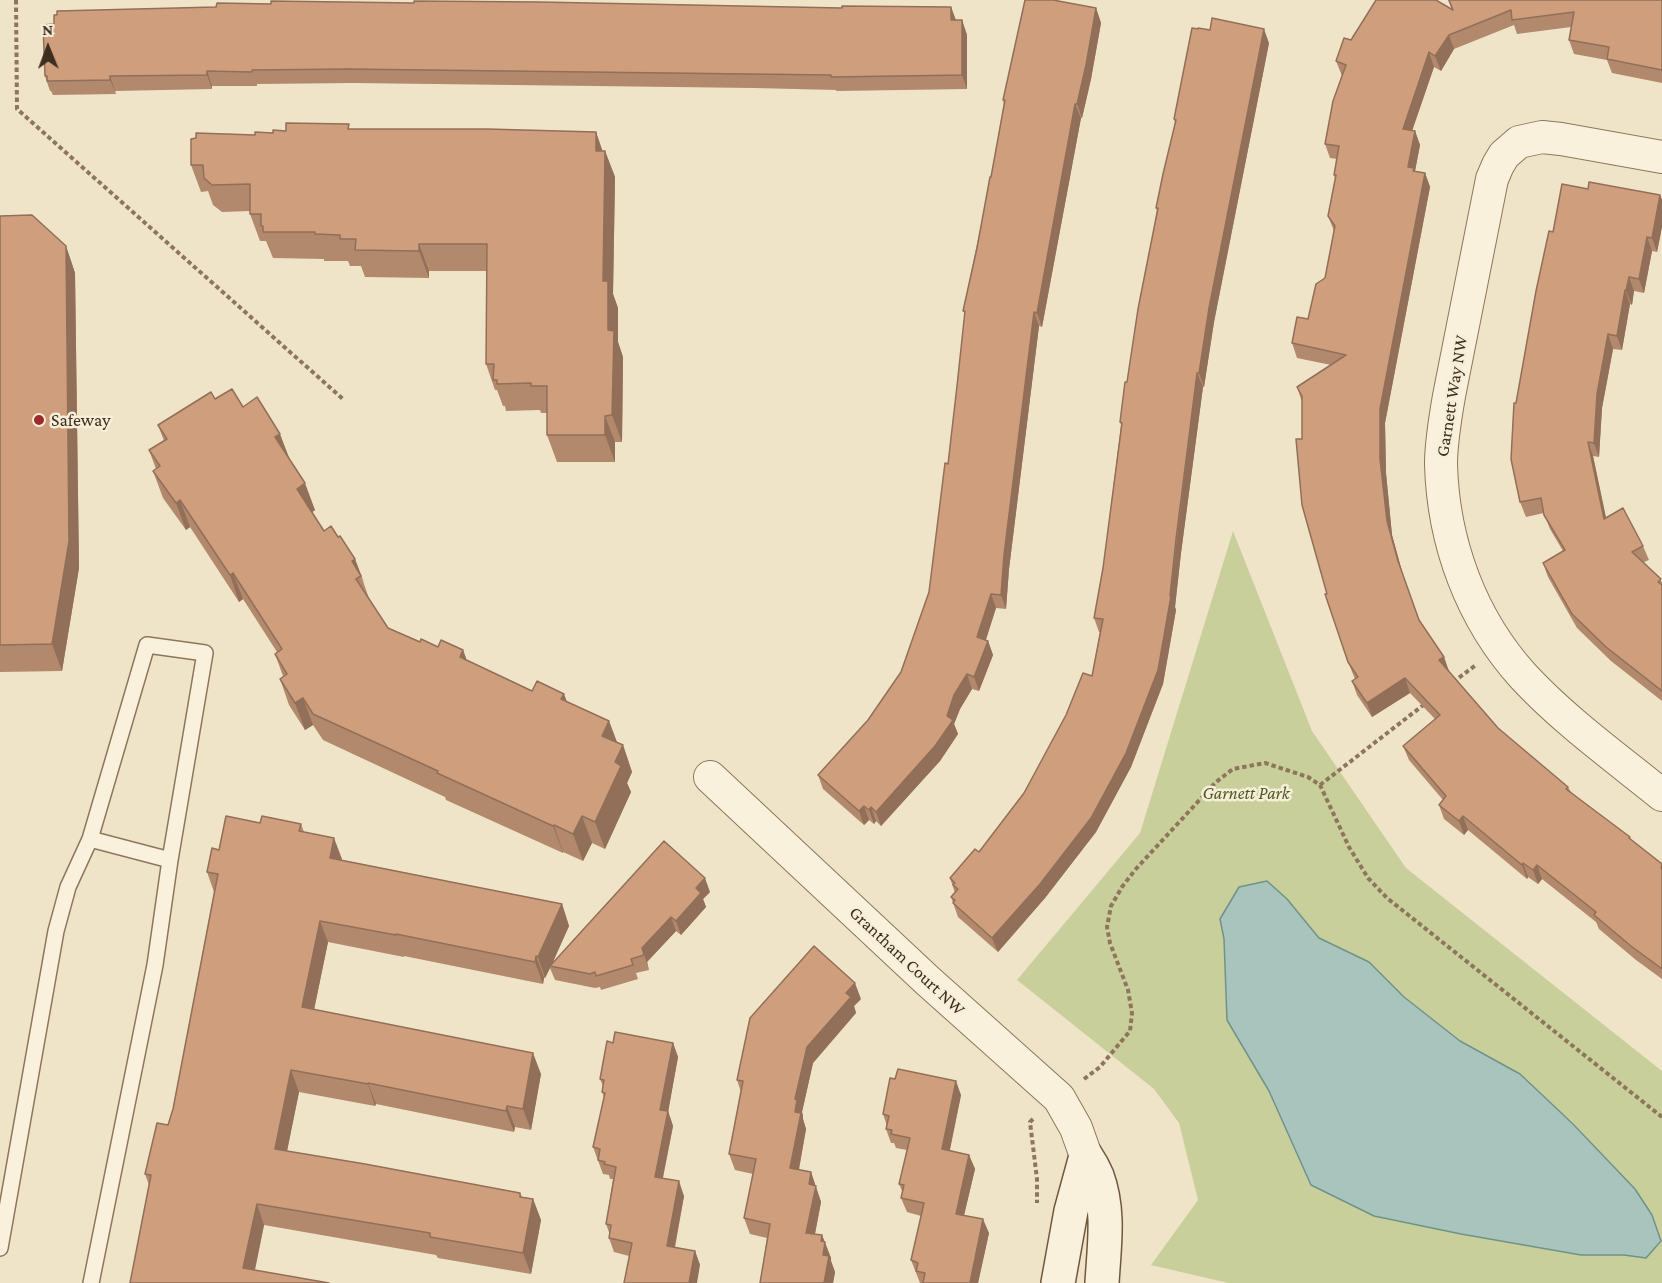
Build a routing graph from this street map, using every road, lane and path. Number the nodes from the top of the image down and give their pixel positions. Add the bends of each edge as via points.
1 (16, 0) edge
2 (1662, 157) edge
3 (344, 400) dead end
4 (1500, 646) junction
5 (1446, 688) edge
6 (1428, 702) edge
7 (710, 777) dead end
8 (1320, 785) junction
9 (1662, 795) edge
10 (90, 839) junction
11 (170, 860) junction
12 (1059, 1098) junction
13 (1662, 1117) edge
14 (1086, 1156) junction
15 (1037, 1210) dead end
16 (0, 1248) edge
17 (91, 1283) edge
18 (1058, 1283) edge
19 (1102, 1283) edge

1 - 3 path via 17,109
2 - 4 street, Garnett Way NW via 1542,137 1519,142 1504,155 1492,179 1449,396 1441,463 1449,526 1465,585
4 - 5 path
4 - 9 street, Garnett Way NW via 1553,706
6 - 8 path
7 - 12 street, Grantham Court NW
8 - 12 path via 1265,763 1233,769 1216,782 1135,870 1111,906 1107,927 1128,990 1130,1031 1100,1067
8 - 13 path via 1349,847 1368,878 1387,898
10 - 11 lane
10 - 11 lane via 147,645 205,653
10 - 16 lane via 68,887 56,931
11 - 17 lane via 155,965
12 - 14 street, Grantham Court NW
12 - 15 path via 1030,1122
14 - 18 street
14 - 19 street, Grantham Court NW via 1103,1197 1106,1222

